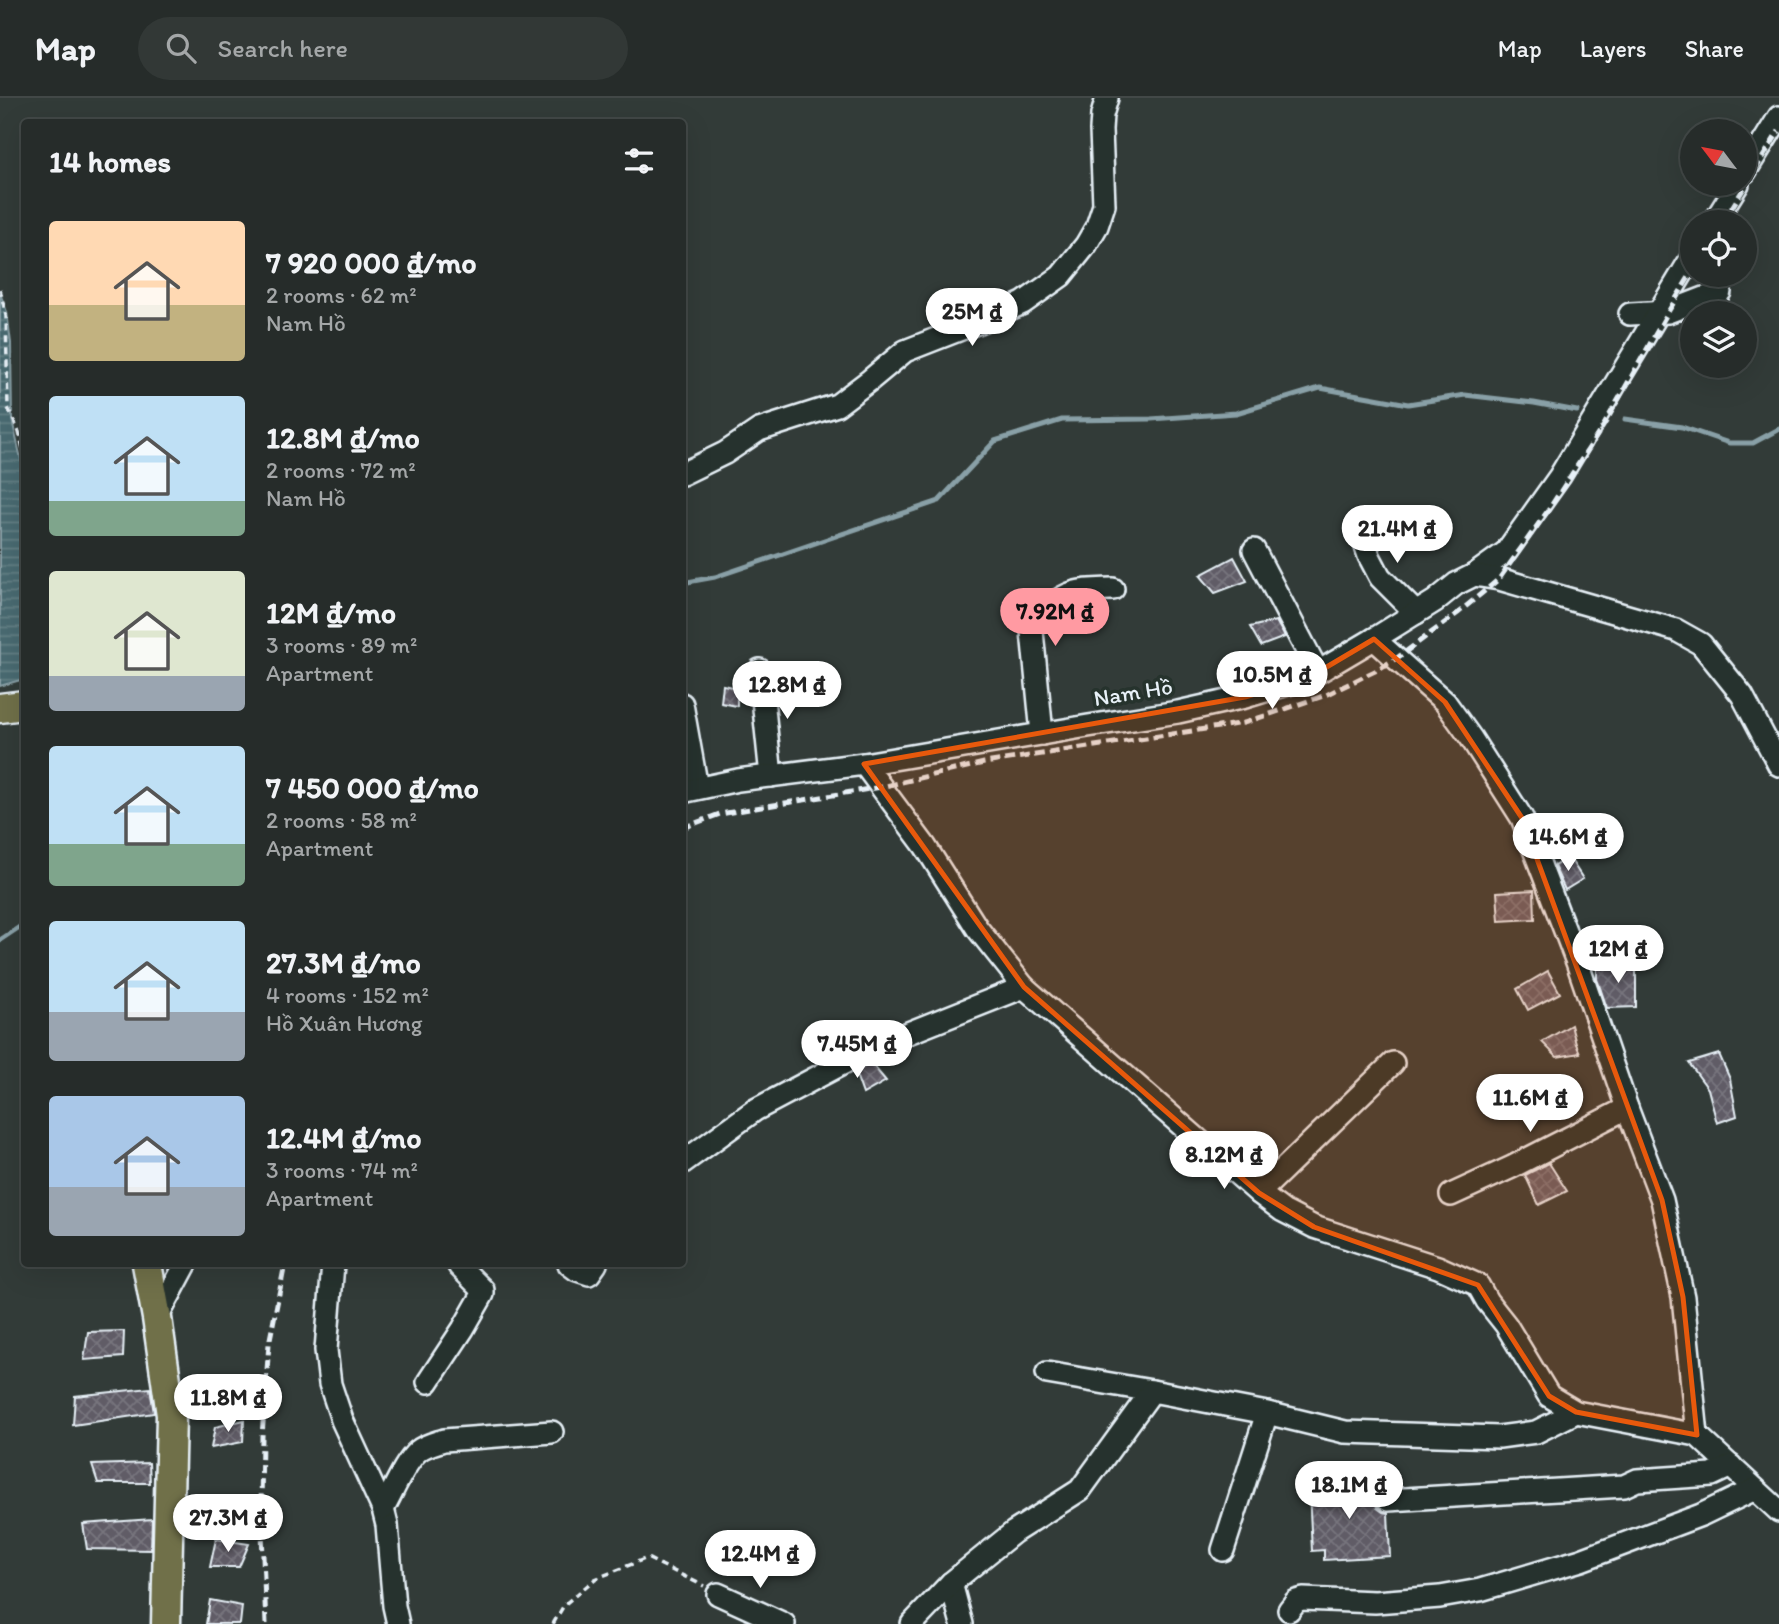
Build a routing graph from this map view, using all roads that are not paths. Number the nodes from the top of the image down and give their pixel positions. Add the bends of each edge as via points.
1 (1107, 98) edge
2 (1779, 117) edge
3 (1757, 153) edge
4 (1680, 276) edge
5 (1720, 292) dead end
6 (1658, 312) junction
7 (1630, 314) dead end
8 (686, 472) edge
9 (1360, 528) dead end
10 (1254, 550) dead end
11 (1474, 575) junction
12 (1113, 589) dead end
13 (1416, 613) junction
14 (1374, 639) junction
15 (760, 670) dead end
16 (1318, 672) junction
17 (21, 705) edge
18 (0, 708) edge
19 (1042, 734) junction
20 (686, 747) edge
21 (864, 764) junction
22 (1779, 765) edge
23 (771, 776) junction
24 (690, 790) edge
25 (1024, 987) junction
26 (1392, 1063) dead end
27 (1627, 1108) junction
28 (686, 1160) edge
29 (1259, 1193) junction
30 (1451, 1195) dead end
31 (148, 1267) edge
32 (184, 1267) edge
33 (333, 1267) edge
34 (460, 1267) edge
35 (573, 1267) edge
36 (594, 1267) edge
37 (157, 1318) junction
38 (1047, 1373) dead end
39 (428, 1382) dead end
40 (1152, 1391) junction
41 (1576, 1412) junction
42 (1267, 1413) junction
43 (552, 1432) dead end
44 (1697, 1435) junction
45 (1731, 1466) junction
46 (1755, 1489) junction
47 (1388, 1500) dead end
48 (383, 1509) junction
49 (1779, 1511) edge
50 (1223, 1550) dead end
51 (951, 1583) junction
52 (718, 1594) road end
53 (1289, 1610) dead end
54 (166, 1624) edge
55 (398, 1624) edge
56 (784, 1624) edge
57 (912, 1624) edge
58 (962, 1624) edge

1 - 8 street via 1101,130 1104,205 1086,245 1061,276 1023,303 905,351 837,405 759,430
2 - 3 street
4 - 6 street, Nam Hồ
5 - 6 street
6 - 7 street
6 - 11 street, Nam Hồ via 1560,476 1506,552
9 - 13 street via 1380,577
10 - 16 street
11 - 13 street, Nam Hồ
11 - 22 street via 1676,630 1701,644 1742,695
12 - 19 street via 1082,590 1061,597 1035,618 1032,631
13 - 14 street, Nam Hồ
14 - 16 street, Nam Hồ
14 - 27 street via 1445,702 1522,818
15 - 23 street
16 - 19 street, Nam Hồ via 1192,709
17 - 18 main road
19 - 21 street, Nam Hồ
20 - 24 street
21 - 23 street, Nam Hồ
21 - 25 street via 925,846 977,928
23 - 24 street, Nam Hồ
25 - 28 street via 877,1045 755,1110
25 - 29 street
26 - 29 street
27 - 30 street
27 - 44 street via 1662,1200 1670,1235 1683,1297
29 - 41 street via 1314,1227 1438,1267 1478,1285 1549,1396
31 - 37 main road
32 - 37 street
33 - 48 street via 326,1350 330,1384
34 - 39 street via 483,1294
35 - 36 street via 589,1273
37 - 54 main road via 171,1415
38 - 40 street
40 - 42 street
40 - 51 street via 1080,1490 1014,1532
41 - 42 street via 1536,1432 1499,1437 1345,1432
41 - 44 street
42 - 50 street
43 - 48 street via 428,1444 406,1466
44 - 45 street
45 - 46 street
45 - 47 street via 1712,1475 1637,1480 1624,1486
46 - 49 street
46 - 53 street via 1701,1515 1581,1560 1480,1590 1375,1602 1303,1599
48 - 55 street
51 - 57 street
51 - 58 street
52 - 56 street

